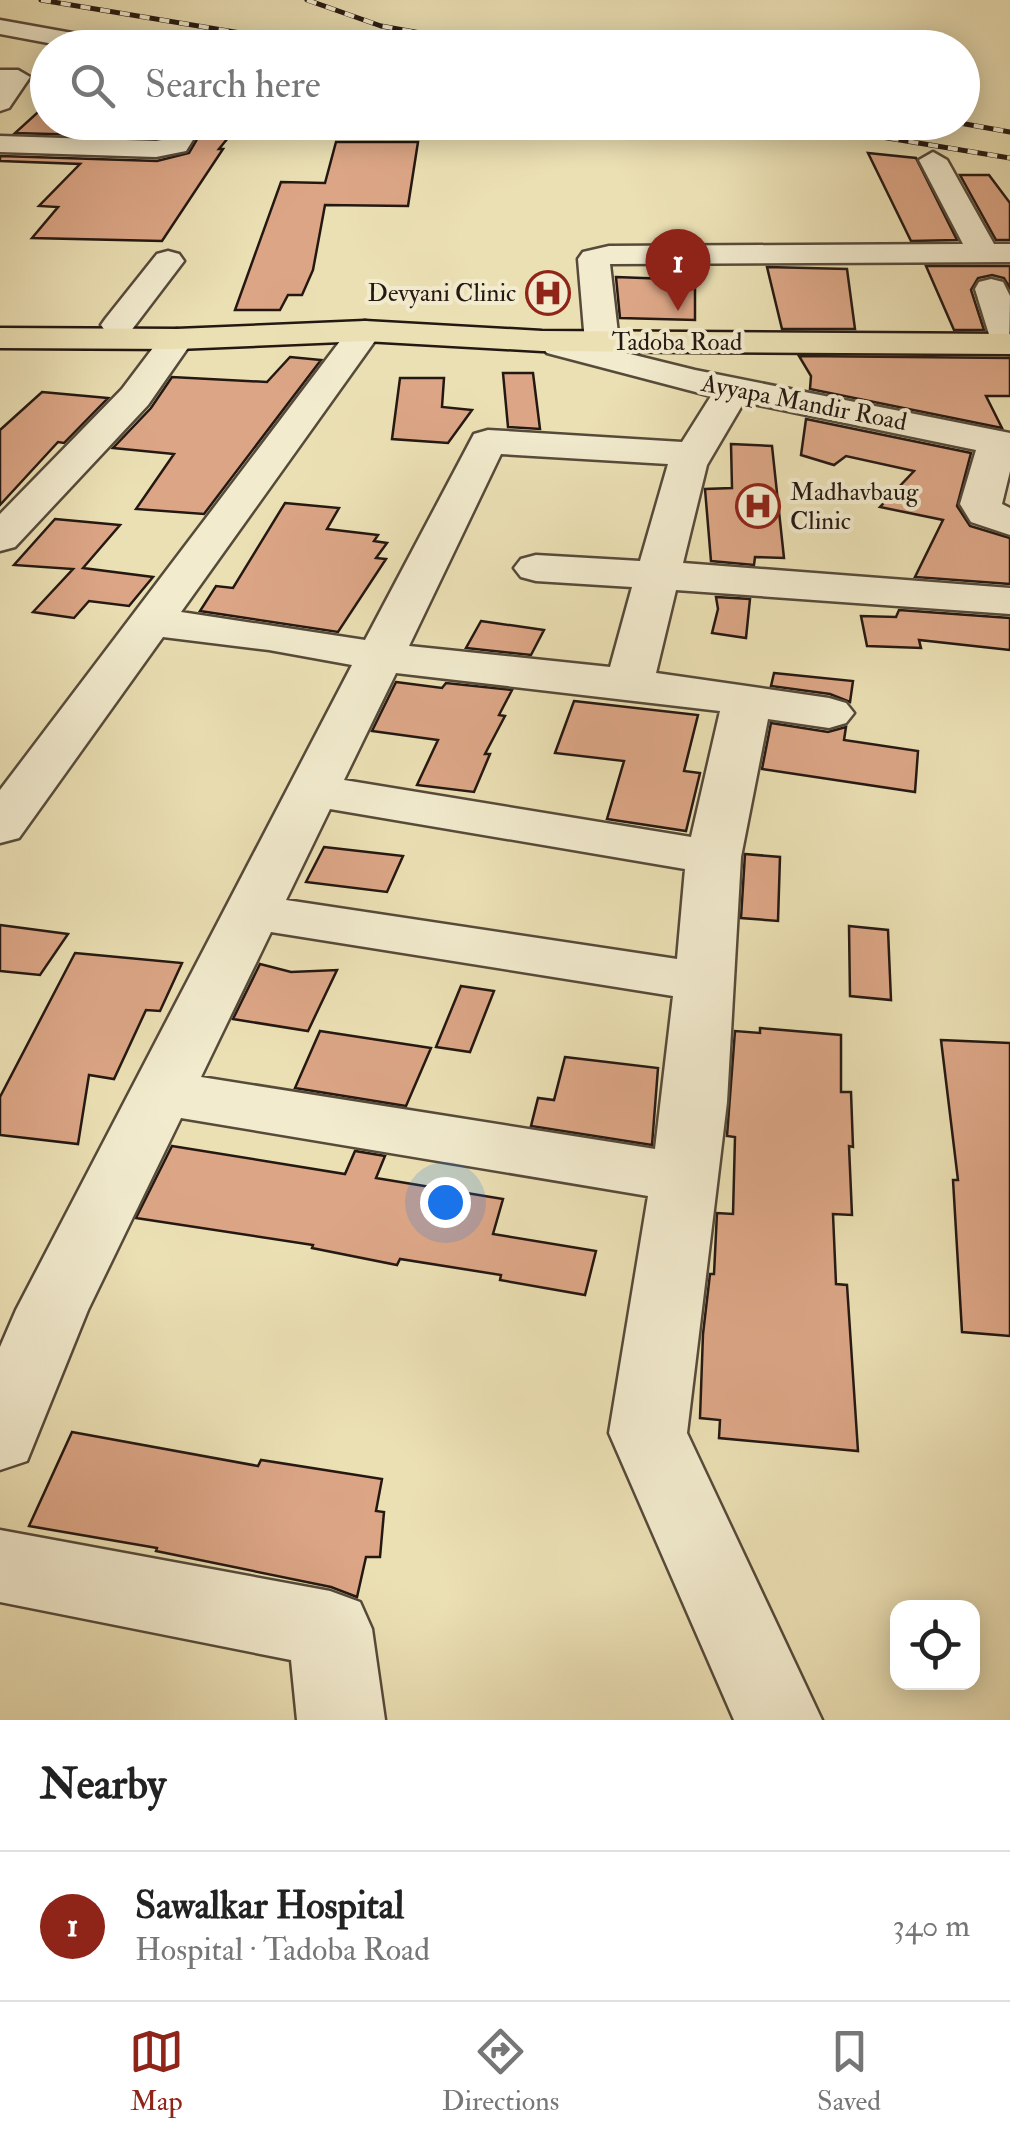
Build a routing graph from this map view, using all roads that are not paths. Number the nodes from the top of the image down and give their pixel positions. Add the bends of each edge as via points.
1 (0, 27) edge
2 (30, 32) edge
3 (30, 36) edge
4 (6, 72) edge
5 (0, 103) edge
6 (0, 113) edge
7 (30, 114) edge
8 (179, 140) edge
9 (0, 144) edge
10 (42, 145) junction
11 (934, 160) dead end
12 (13, 173) dead end
13 (996, 252) edge
14 (168, 260) dead end
15 (991, 289) dead end
16 (0, 324) edge
17 (118, 324) junction
18 (355, 332) junction
19 (0, 338) edge
20 (177, 339) junction
21 (542, 341) junction
22 (602, 342) junction
23 (1010, 344) edge
24 (733, 389) junction
25 (1004, 444) edge
26 (694, 454) junction
27 (1010, 522) edge
28 (0, 538) edge
29 (536, 568) dead end
30 (658, 574) junction
31 (1010, 601) edge
32 (150, 622) junction
33 (382, 657) junction
34 (629, 683) junction
35 (748, 701) junction
36 (828, 713) dead end
37 (312, 790) junction
38 (0, 827) edge
39 (714, 857) junction
40 (252, 912) junction
41 (704, 982) junction
42 (161, 1093) junction
43 (684, 1178) junction
44 (23, 1324) edge
45 (0, 1438) edge
46 (0, 1566) edge
47 (341, 1720) edge
48 (778, 1720) edge

1 - 2 street
3 - 4 street
4 - 5 street
6 - 7 street
8 - 10 street via 166,148
9 - 10 street
10 - 12 street
11 - 13 street
13 - 22 street via 608,255 594,259
14 - 17 street
15 - 23 street
16 - 17 main road, Tadoba Road
17 - 18 main road, Tadoba Road via 307,325
18 - 20 main road, Tadoba Road
18 - 21 main road, Tadoba Road
18 - 32 street
19 - 20 main road, Tadoba Road
20 - 28 street via 134,397
21 - 22 main road, Tadoba Road
21 - 24 street, Ayyapa Mandir Road
22 - 23 main road, Tadoba Road
24 - 25 street, Ayyapa Mandir Road
24 - 26 street
25 - 27 street via 981,504 986,514
26 - 30 street
26 - 33 street via 488,442
29 - 30 street
30 - 31 street
30 - 34 street
32 - 33 street
32 - 38 street
33 - 34 street
33 - 37 street
34 - 35 street
35 - 36 street
35 - 39 street
37 - 39 street
37 - 40 street
39 - 41 street
40 - 41 street
40 - 42 street
41 - 43 street
42 - 43 street
42 - 44 street
43 - 48 street via 648,1434
44 - 45 street
46 - 47 street via 330,1629

